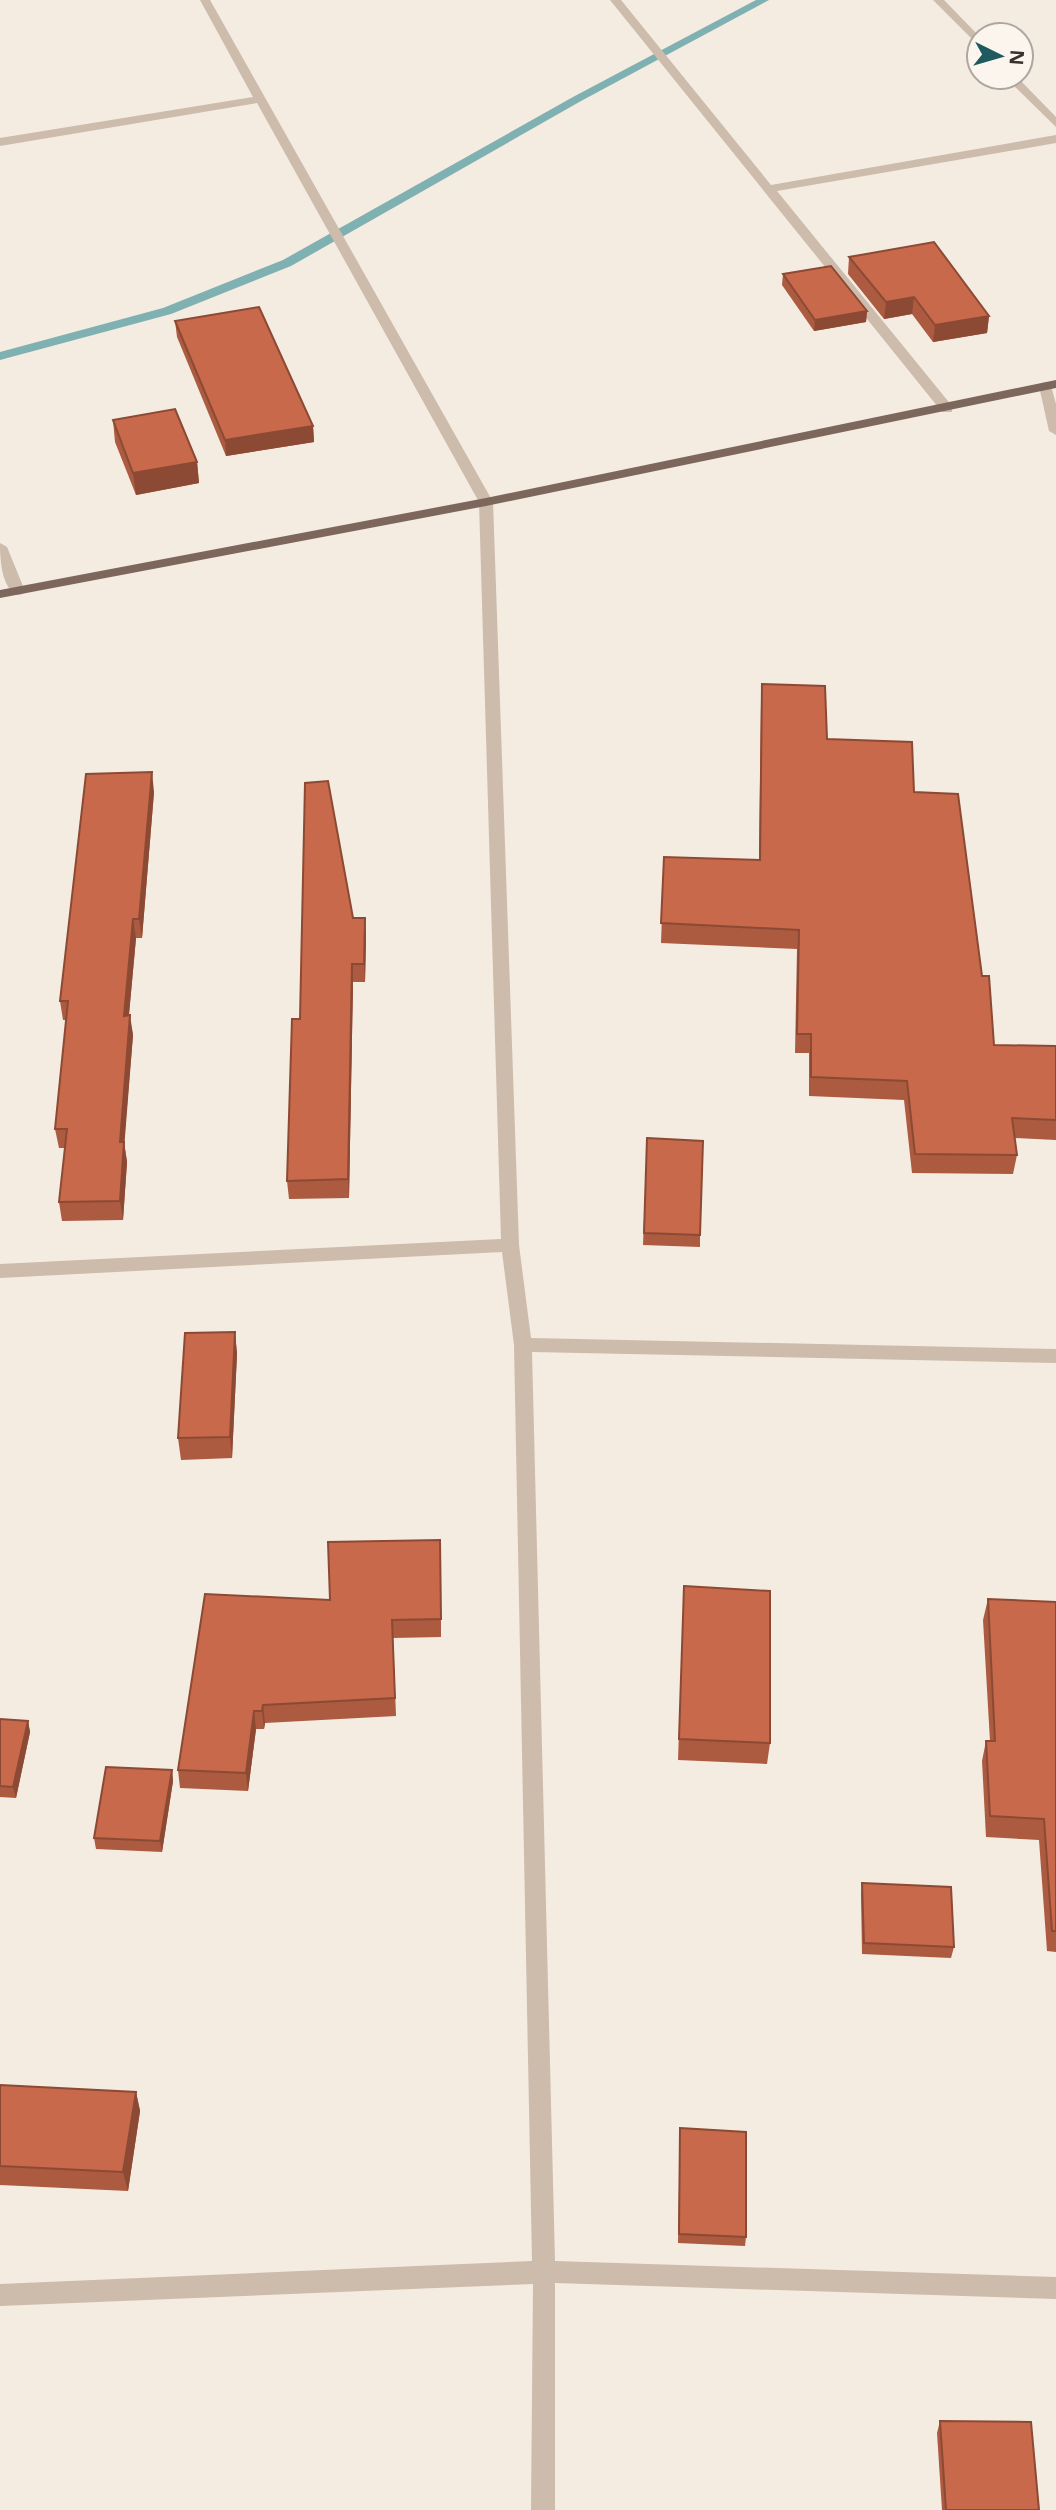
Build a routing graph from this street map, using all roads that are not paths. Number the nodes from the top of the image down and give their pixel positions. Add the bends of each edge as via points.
1 (205, 0) edge
2 (615, 0) edge
3 (938, 0) edge
4 (965, 28) edge
5 (1024, 91) edge
6 (261, 99) junction
7 (1056, 124) edge
8 (1056, 139) edge
9 (0, 142) edge
10 (769, 189) junction
11 (1051, 385) edge
12 (947, 409) junction
13 (1056, 431) edge
14 (486, 502) junction
15 (0, 547) edge
16 (18, 591) junction
17 (0, 594) edge
18 (510, 1245) junction
19 (0, 1271) edge
20 (523, 1345) junction
21 (1056, 1356) edge
22 (544, 2273) junction
23 (1056, 2288) edge
24 (0, 2295) edge
25 (543, 2510) edge

1 - 6 street
2 - 10 street
3 - 4 street
5 - 7 street
6 - 9 street
6 - 14 street
8 - 10 street
10 - 12 street
11 - 12 main road
11 - 13 street
12 - 14 main road
14 - 16 main road
14 - 18 street
15 - 16 street
16 - 17 main road
18 - 19 street
18 - 20 street
20 - 21 street
20 - 22 street
22 - 23 street
22 - 24 street
22 - 25 street

